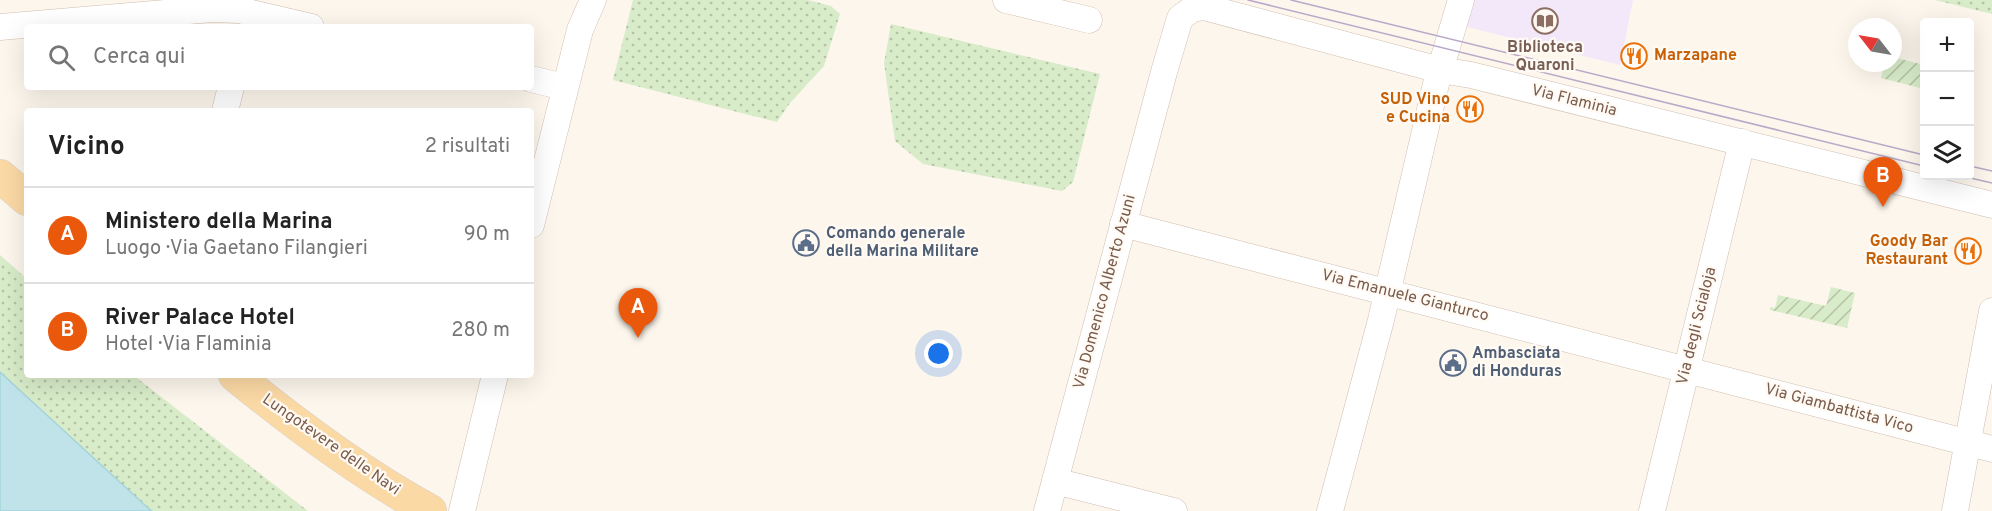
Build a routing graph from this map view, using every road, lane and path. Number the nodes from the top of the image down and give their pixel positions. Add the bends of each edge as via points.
1 (584, 0) edge
2 (593, 0) edge
3 (1006, 0) edge
4 (1461, 0) edge
5 (1177, 9) edge
6 (251, 13) edge
7 (1089, 20) dead end
8 (34, 24) edge
9 (298, 24) edge
10 (24, 25) edge
11 (0, 27) edge
12 (580, 30) junction
13 (1440, 70) junction
14 (1164, 72) joint
15 (534, 80) edge
16 (564, 87) junction
17 (230, 90) edge
18 (226, 108) edge
19 (1742, 142) junction
20 (0, 176) edge
21 (24, 196) edge
22 (1992, 205) edge
23 (534, 212) edge
24 (1123, 224) junction
25 (1387, 292) junction
26 (1992, 311) edge
27 (1687, 368) junction
28 (239, 378) edge
29 (494, 378) edge
30 (1967, 442) junction
31 (1992, 449) edge
32 (1055, 481) junction
33 (430, 511) edge
34 (462, 511) edge
35 (1047, 511) edge
36 (1174, 511) edge
37 (1330, 511) edge
38 (1652, 511) edge
39 (1955, 511) edge

1 - 12 street
2 - 12 street
3 - 7 street
4 - 13 street
5 - 13 street, Via Flaminia via 1204,7
5 - 14 street, Via Flaminia
6 - 8 street via 203,9
6 - 9 street
10 - 11 street
12 - 16 street
13 - 19 street, Via Flaminia
13 - 25 street
14 - 24 street, Via Domenico Alberto Azuni
15 - 16 street
16 - 23 street
17 - 18 street
19 - 22 street, Via Flaminia
19 - 27 street, Via degli Scialoja
20 - 21 main road
24 - 25 street, Via Emanuele Gianturco
24 - 32 street, Via Domenico Alberto Azuni
25 - 27 street, Via Emanuele Gianturco
25 - 37 street
26 - 30 street
27 - 30 street, Via Giambattista Vico
27 - 38 street, Via degli Scialoja
28 - 33 main road, Lungotevere delle Navi via 342,457
29 - 34 street
30 - 31 street, Via Giambattista Vico
30 - 39 street
32 - 35 street, Via Domenico Alberto Azuni
32 - 36 street

